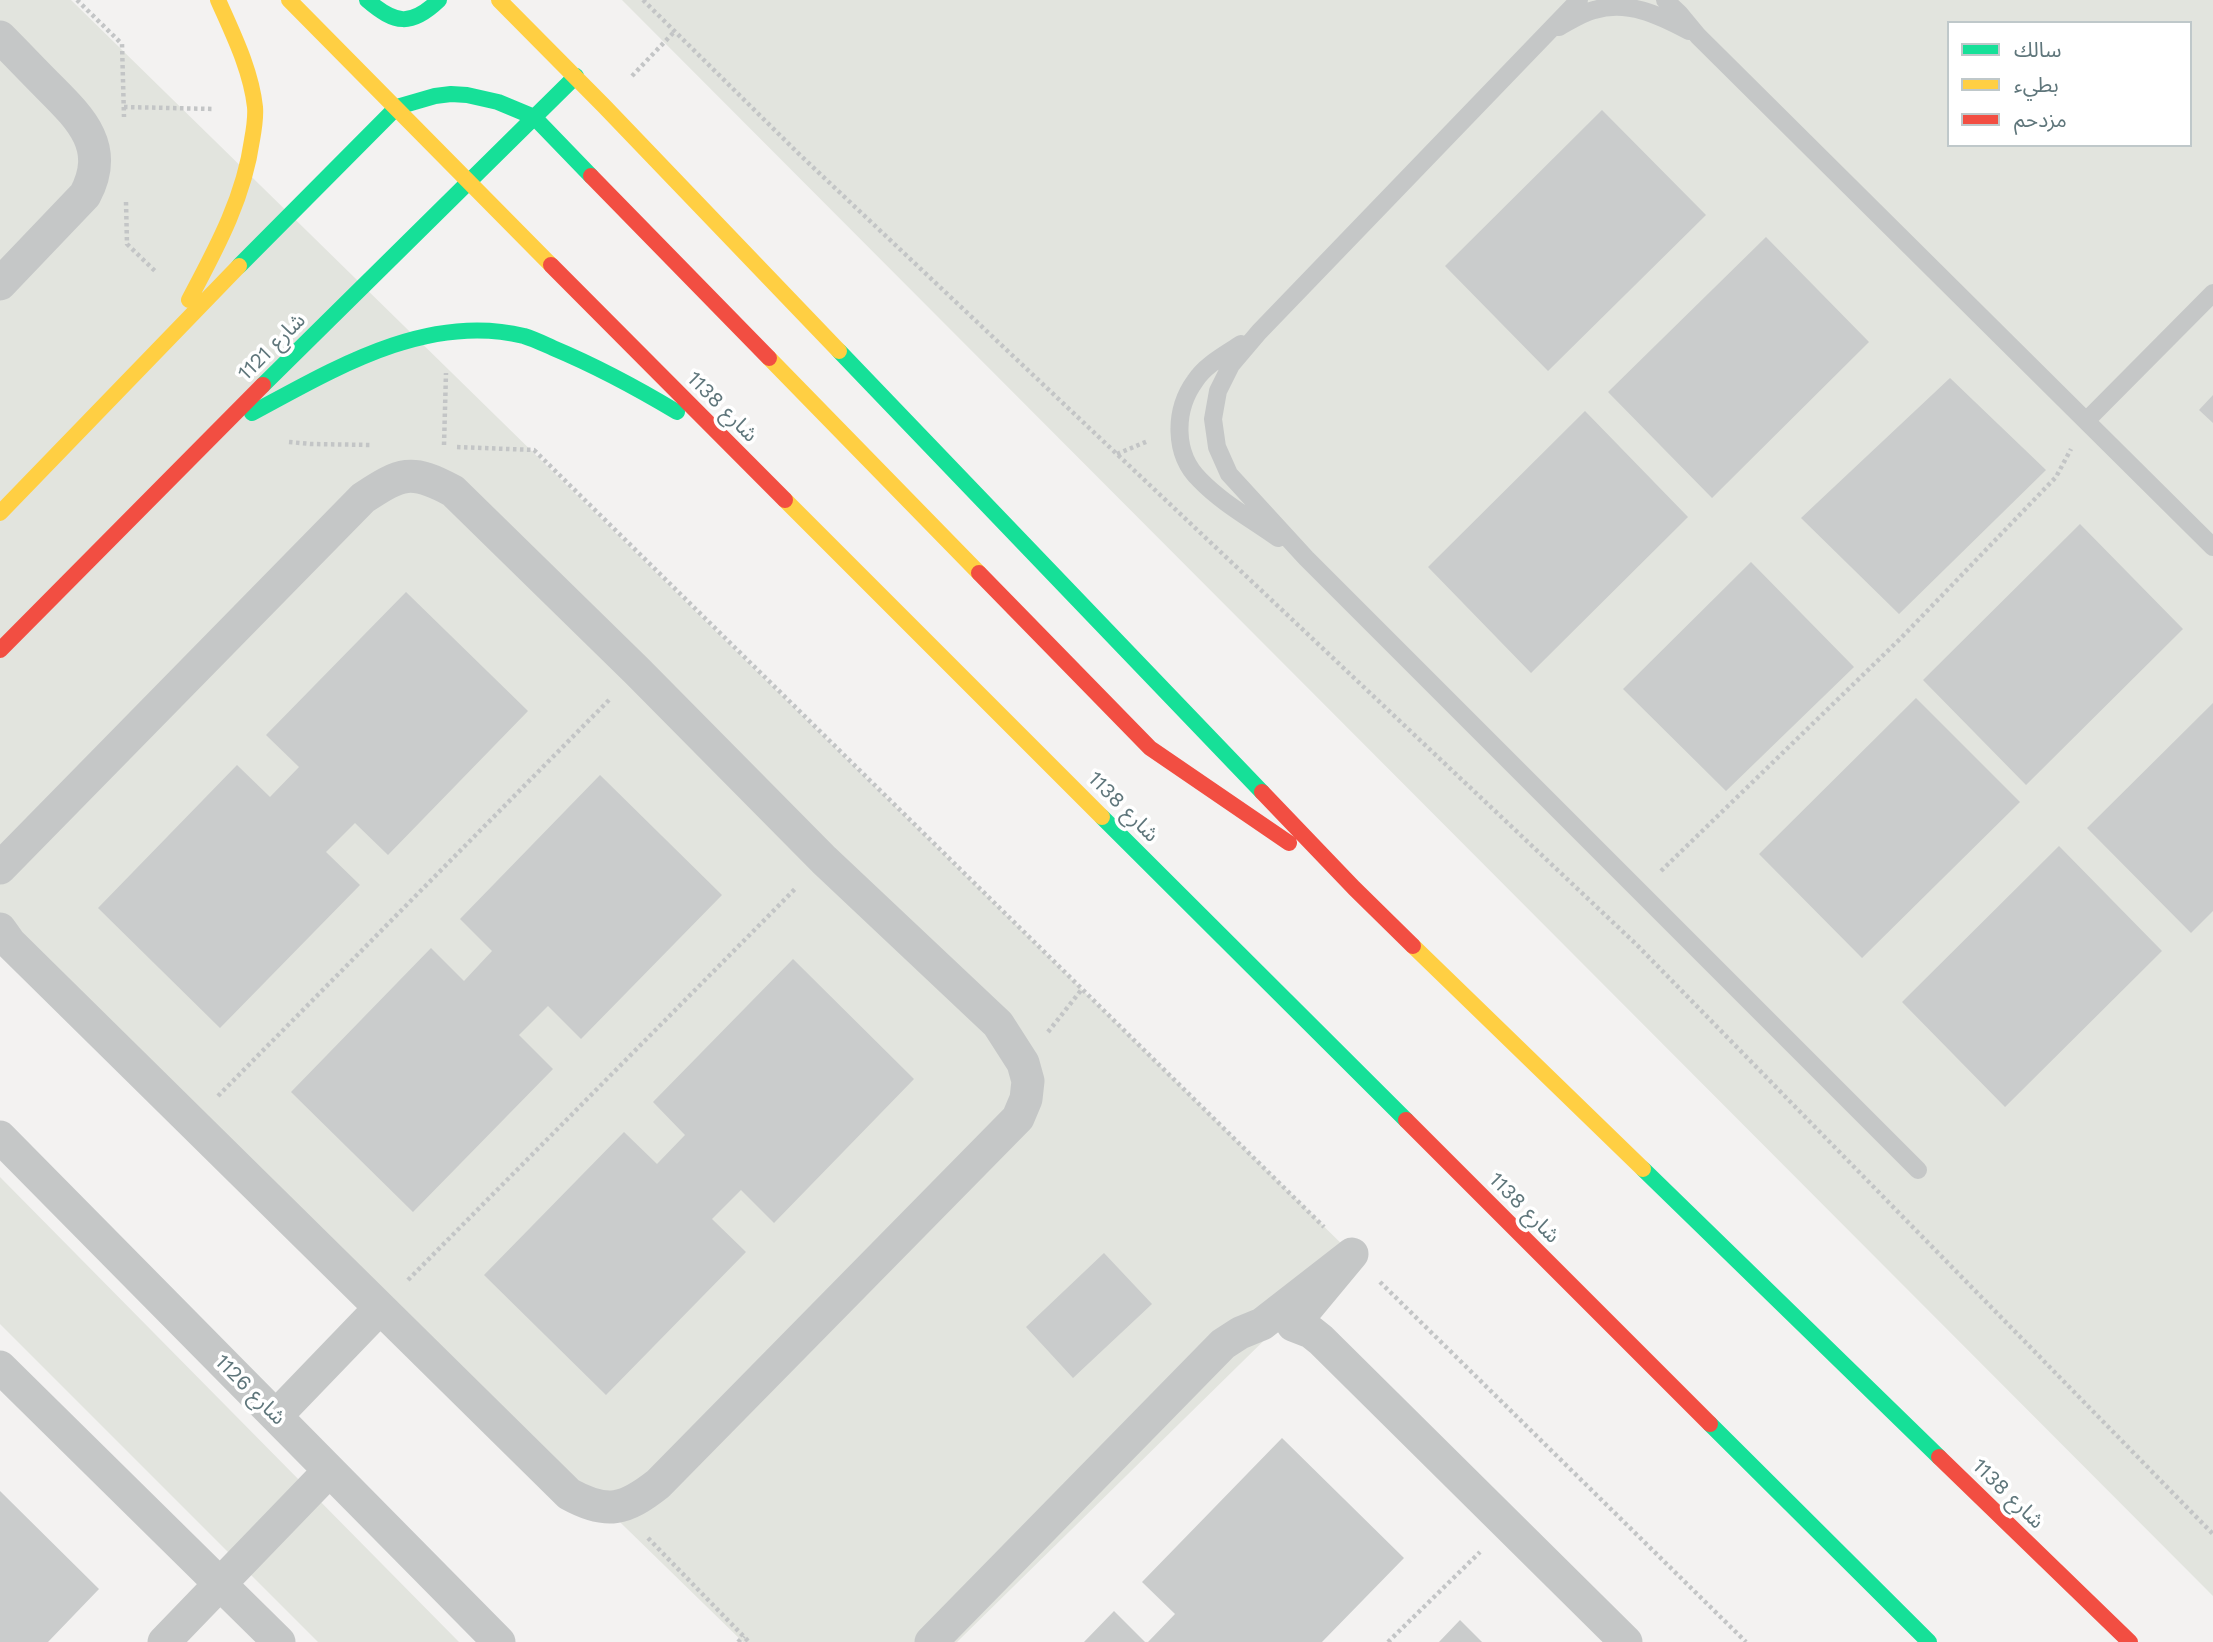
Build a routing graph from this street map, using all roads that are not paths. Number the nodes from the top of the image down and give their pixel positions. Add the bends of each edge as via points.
1 (219, 0) edge
2 (289, 0) edge
3 (367, 0) edge
4 (439, 0) edge
5 (499, 0) edge
6 (1579, 0) edge
7 (1665, 0) edge
8 (1547, 34) junction
9 (1698, 36) junction
10 (0, 37) edge
11 (576, 76) junction
12 (397, 107) junction
13 (534, 117) junction
14 (469, 181) junction
15 (0, 284) edge
16 (2213, 293) edge
17 (1259, 332) junction
18 (170, 336) junction
19 (2086, 421) junction
20 (216, 432) junction
21 (725, 441) junction
22 (0, 513) edge
23 (2213, 547) edge
24 (1306, 558) junction
25 (0, 650) edge
26 (0, 868) edge
27 (1354, 888) junction
28 (0, 929) edge
29 (0, 1137) edge
30 (1918, 1170) dead end
31 (380, 1308) junction
32 (0, 1367) edge
33 (276, 1416) junction
34 (329, 1471) junction
35 (219, 1583) junction
36 (164, 1642) edge
37 (279, 1642) edge
38 (499, 1642) edge
39 (931, 1642) edge
40 (1626, 1642) edge
41 (1929, 1642) edge
42 (2130, 1642) edge

1 - 18 street via 242,54 255,109 252,147 243,185 219,242
2 - 12 street, شارع 1138
3 - 4 street via 390,18 410,19 429,11
5 - 11 street, شارع 1138
6 - 8 lane
7 - 9 lane
8 - 9 lane via 1594,10 1619,6 1645,9
8 - 17 lane
9 - 19 lane
10 - 15 street via 75,113 87,129 96,163 85,195
11 - 13 street, شارع 1121
11 - 27 street, شارع 1138
12 - 13 street via 426,96 466,93 505,103
12 - 14 street, شارع 1138
12 - 18 street
13 - 14 street, شارع 1121
13 - 27 street via 1150,748
14 - 20 street, شارع 1121
14 - 21 street, شارع 1138
16 - 19 lane
17 - 24 lane via 1231,365 1218,391 1213,419 1217,447 1229,474
17 - 24 lane via 1195,379 1182,402 1179,430 1184,456 1198,479
18 - 22 street
19 - 23 lane
20 - 21 street via 390,346 475,330 523,336 619,377
20 - 25 street, شارع 1121
21 - 41 street, شارع 1138
24 - 30 lane
26 - 31 street via 363,498 394,478 430,478 453,491 824,860 998,1024 1023,1063 1028,1081 1018,1118 658,1484 618,1507 588,1505 569,1494
27 - 42 street, شارع 1138
28 - 31 street
29 - 33 street, شارع 1126
31 - 33 street
32 - 35 street
33 - 34 street, شارع 1126
34 - 35 street
34 - 38 street, شارع 1126
35 - 36 street
35 - 37 street
39 - 40 street via 1223,1345 1262,1324 1352,1254 1293,1325 1321,1340

